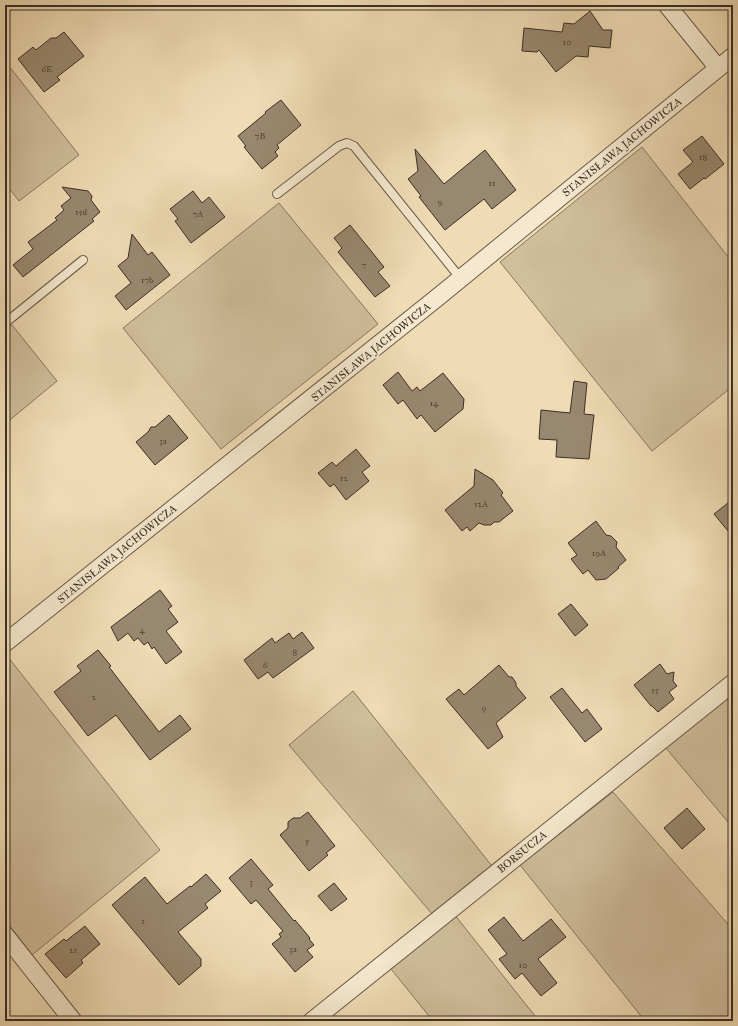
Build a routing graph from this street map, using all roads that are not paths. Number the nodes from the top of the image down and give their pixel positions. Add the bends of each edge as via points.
1 (10, 5) edge
2 (667, 5) edge
3 (5, 9) edge
4 (733, 56) edge
5 (718, 68) junction
6 (277, 194) dead end
7 (83, 260) dead end
8 (461, 279) junction
9 (5, 323) edge
10 (5, 643) edge
11 (733, 683) edge
12 (5, 935) edge
13 (73, 1021) edge
14 (312, 1021) edge

1 - 3 lane
2 - 5 street
4 - 5 street, STANISŁAWA JACHOWICZA
5 - 8 street, STANISŁAWA JACHOWICZA
6 - 8 lane via 339,146 347,143 354,146
7 - 9 lane
8 - 10 street, STANISŁAWA JACHOWICZA
11 - 14 street, BORSUCZA
12 - 13 street

